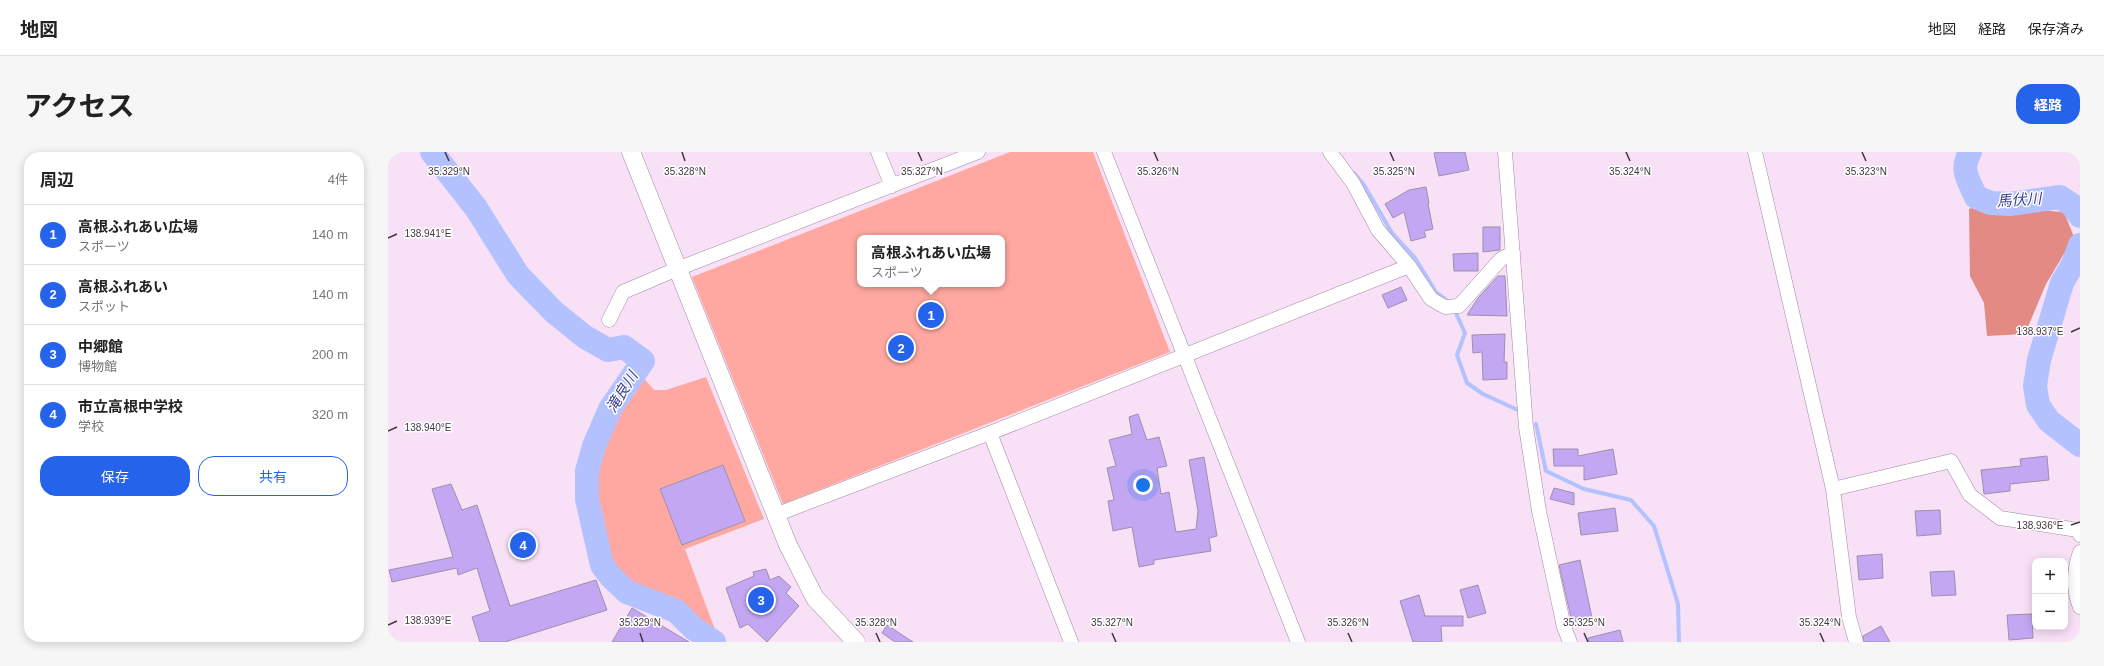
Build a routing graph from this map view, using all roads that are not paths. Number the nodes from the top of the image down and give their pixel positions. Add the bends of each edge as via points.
1 (631, 152) edge
2 (878, 152) edge
3 (978, 152) edge
4 (1104, 152) edge
5 (1330, 152) edge
6 (1505, 152) edge
7 (1756, 152) edge
8 (892, 186) junction
9 (1513, 253) junction
10 (1409, 266) junction
11 (677, 269) junction
12 (609, 320) dead end
13 (1185, 354) junction
14 (990, 433) junction
15 (1833, 489) junction
16 (775, 515) junction
17 (2080, 535) edge
18 (2080, 552) edge
19 (2080, 607) edge
20 (856, 642) edge
21 (1070, 642) edge
22 (1298, 642) edge
23 (1570, 642) edge
24 (1856, 642) edge

1 - 11 street
2 - 8 street
3 - 8 street
4 - 13 street
5 - 10 street via 1353,184 1378,230
6 - 9 street
7 - 15 street
8 - 11 street
9 - 10 street via 1501,259 1459,306 1445,307 1431,299
9 - 23 street via 1526,427 1539,511 1564,627
10 - 13 street
11 - 12 street via 623,292
11 - 16 street
13 - 14 street
13 - 22 street
14 - 16 street
14 - 21 street
15 - 17 street via 1951,461 1970,495 2000,518 2078,530
15 - 24 street via 1849,617
16 - 20 street via 815,598
18 - 19 street via 2074,571 2076,598

